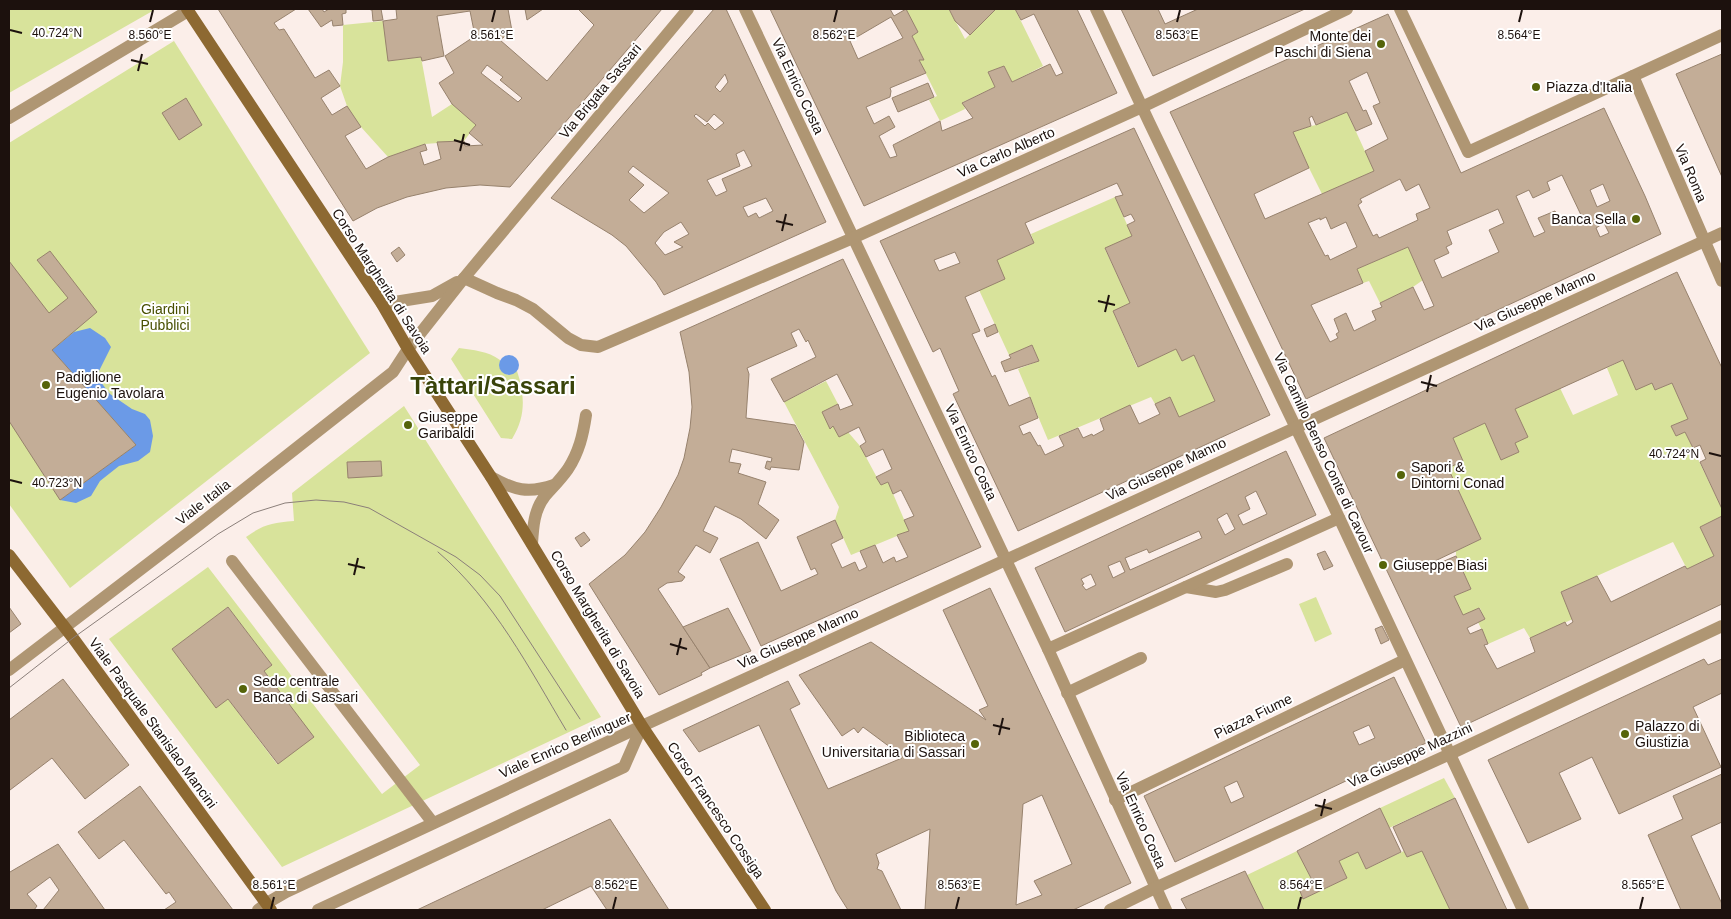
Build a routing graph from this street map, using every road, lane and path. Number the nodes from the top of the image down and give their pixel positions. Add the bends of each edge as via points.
1 (688, 9) edge
2 (745, 9) edge
3 (1096, 9) edge
4 (1348, 9) edge
5 (1400, 9) edge
6 (187, 10) edge
7 (1722, 35) edge
8 (1633, 76) junction
9 (1142, 107) junction
10 (9, 118) edge
11 (1722, 233) edge
12 (853, 238) junction
13 (1704, 241) junction
14 (464, 278) junction
15 (1722, 281) edge
16 (382, 304) junction
17 (408, 349) junction
18 (586, 415) dead end
19 (1296, 426) junction
20 (491, 477) junction
21 (556, 484) junction
22 (1339, 518) junction
23 (532, 544) junction
24 (9, 555) edge
25 (1005, 560) junction
26 (232, 561) dead end
27 (1287, 564) dead end
28 (1186, 587) junction
29 (1722, 626) edge
30 (64, 627) junction
31 (1048, 650) junction
32 (1141, 658) dead end
33 (1405, 660) junction
34 (9, 670) edge
35 (1067, 693) junction
36 (642, 726) junction
37 (1450, 754) junction
38 (1115, 800) junction
39 (433, 823) junction
40 (1155, 888) junction
41 (265, 908) edge
42 (318, 910) edge
43 (765, 910) edge
44 (1110, 910) edge
45 (1166, 910) edge
46 (1524, 910) edge

1 - 14 street, Via Brigata Sassari
2 - 12 street, Via Enrico Costa
3 - 9 street, Via Camillo Benso Conte di Cavour
4 - 9 street, Via Carlo Alberto
5 - 8 street via 1468,152
6 - 10 street
6 - 16 main road, Corso Margherita di Savoia
7 - 8 street
8 - 13 street, Via Roma
9 - 12 street, Via Carlo Alberto
9 - 19 street, Via Camillo Benso Conte di Cavour
11 - 13 street, Via Giuseppe Manno
12 - 14 street, Via Carlo Alberto via 598,348 581,345 533,309
12 - 25 street, Via Enrico Costa
13 - 15 street, Via Roma
13 - 19 street, Via Giuseppe Manno
14 - 16 street via 432,296
14 - 17 street, Viale Italia
16 - 17 main road, Corso Margherita di Savoia
17 - 20 main road, Corso Margherita di Savoia
17 - 30 street, Viale Italia via 392,372
18 - 21 street via 577,453
19 - 22 street, Via Camillo Benso Conte di Cavour
19 - 25 street, Via Giuseppe Manno
20 - 21 street via 522,489 539,490
20 - 23 main road, Corso Margherita di Savoia
21 - 23 street via 536,511
22 - 28 street
22 - 33 street, Via Camillo Benso Conte di Cavour
23 - 36 main road, Corso Margherita di Savoia
24 - 30 main road, Viale Pasquale Stanislao Mancini
25 - 31 street, Via Enrico Costa
25 - 36 street, Via Giuseppe Manno
26 - 39 street
27 - 28 street via 1226,590 1216,592
28 - 31 street
29 - 37 street, Via Giuseppe Mazzini
30 - 34 street, Viale Italia
30 - 41 main road, Viale Pasquale Stanislao Mancini
31 - 35 street, Via Enrico Costa
32 - 35 street
33 - 37 street, Via Camillo Benso Conte di Cavour
33 - 38 street, Piazza Fiume
35 - 38 street, Via Enrico Costa
36 - 39 street, Viale Enrico Berlinguer
36 - 42 street, Viale Enrico Berlinguer via 624,768
36 - 43 main road, Corso Francesco Cossiga
37 - 40 street, Via Giuseppe Mazzini
37 - 46 street, Via Camillo Benso Conte di Cavour
38 - 40 street, Via Enrico Costa
39 - 41 street, Viale Enrico Berlinguer via 286,892
40 - 44 street, Via Giuseppe Mazzini
40 - 45 street, Via Enrico Costa

